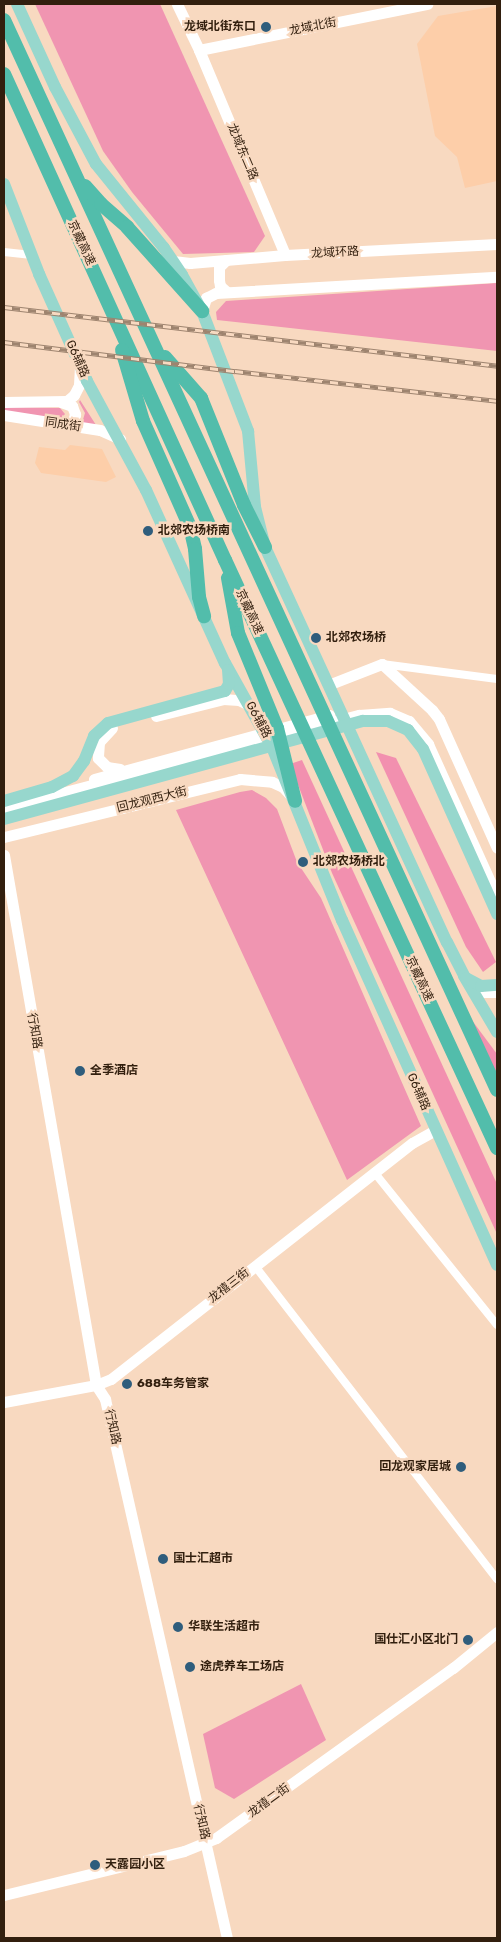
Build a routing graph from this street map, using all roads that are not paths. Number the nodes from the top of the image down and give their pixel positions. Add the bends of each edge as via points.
1 (17, 4) edge
2 (177, 4) edge
3 (427, 4) edge
4 (4, 20) edge
5 (199, 50) junction
6 (4, 74) edge
7 (74, 173) junction
8 (4, 184) edge
9 (497, 244) edge
10 (4, 252) edge
11 (32, 255) junction
12 (285, 255) junction
13 (226, 260) junction
14 (173, 261) junction
15 (497, 277) edge
16 (227, 292) junction
17 (110, 306) junction
18 (202, 311) junction
19 (153, 342) junction
20 (79, 363) junction
21 (4, 402) edge
22 (61, 402) junction
23 (4, 415) edge
24 (58, 425) junction
25 (120, 439) junction
26 (265, 547) junction
27 (225, 560) junction
28 (204, 616) junction
29 (225, 663) junction
30 (382, 664) junction
31 (497, 679) edge
32 (328, 685) junction
33 (253, 710) junction
34 (353, 716) junction
35 (255, 742) junction
36 (124, 769) junction
37 (4, 801) edge
38 (295, 801) junction
39 (4, 807) edge
40 (4, 819) edge
41 (4, 837) edge
42 (497, 848) edge
43 (4, 855) edge
44 (497, 879) edge
45 (497, 897) edge
46 (497, 914) edge
47 (464, 976) junction
48 (497, 985) edge
49 (497, 992) edge
50 (497, 1032) edge
51 (497, 1090) edge
52 (435, 1130) junction
53 (497, 1148) edge
54 (374, 1172) junction
55 (497, 1265) edge
56 (254, 1266) junction
57 (497, 1325) edge
58 (96, 1385) junction
59 (4, 1402) edge
60 (497, 1579) edge
61 (497, 1632) edge
62 (205, 1843) junction
63 (4, 1896) edge
64 (227, 1938) edge

1 - 14 main road via 55,87 96,164
2 - 5 street, 龙域东二路
3 - 5 street, 龙域北街
4 - 7 highway, 京藏高速
5 - 12 street, 龙域东二路
6 - 17 highway, 京藏高速
7 - 18 highway
7 - 19 highway, 京藏高速
8 - 11 main road, G6辅路
9 - 12 street, 龙域环路
10 - 11 street
11 - 20 main road, G6辅路
12 - 13 street, 龙域环路
13 - 14 street, 龙域环路
13 - 16 street via 219,267 219,280
14 - 18 main road
15 - 16 street
16 - 18 street via 208,296
17 - 27 highway, 京藏高速
17 - 28 highway via 142,421 190,527
18 - 26 main road via 248,431 255,507
19 - 26 highway via 201,398 244,505
19 - 51 highway, 京藏高速
20 - 22 street, 同成街 via 81,372 77,389 69,399
20 - 25 main road, G6辅路
21 - 22 street, 同成街
22 - 24 street via 72,406 75,418 69,424
23 - 24 street, 同成街
24 - 25 street, 同成街 via 100,430
25 - 28 main road, G6辅路
26 - 32 main road
27 - 38 highway via 238,634 277,728
27 - 53 highway, 京藏高速
28 - 29 main road, G6辅路
29 - 33 main road, G6辅路
29 - 37 main road via 229,678 224,691 108,723 97,732 84,762 73,776 52,787
30 - 31 street
30 - 32 street
30 - 42 street via 439,719
32 - 47 main road
33 - 36 street via 244,702 224,699 113,728 99,742 98,758 107,767
33 - 38 main road, G6辅路
34 - 35 main road
34 - 44 street via 372,705 398,708 425,726 435,740
34 - 45 street via 375,712 397,715 409,721 423,736
34 - 46 main road via 388,721 414,735
35 - 36 street
35 - 39 street
35 - 40 main road, 回龙观西大街
36 - 39 street
38 - 41 street, 回龙观西大街 via 278,784 240,779
38 - 52 main road, G6辅路 via 335,902
43 - 58 street, 行知路
47 - 48 main road via 477,985
47 - 49 street via 479,991
47 - 50 main road
52 - 54 street, 龙禧三街 via 417,1139
52 - 55 main road, G6辅路
54 - 56 street, 龙禧三街
54 - 57 street
56 - 58 street, 龙禧三街 via 111,1378
56 - 60 street
58 - 59 street, 龙禧三街
58 - 62 street, 行知路 via 105,1398
61 - 62 street, 龙禧二街 via 453,1668 253,1813
62 - 63 street, 龙禧二街 via 184,1852
62 - 64 street, 行知路

